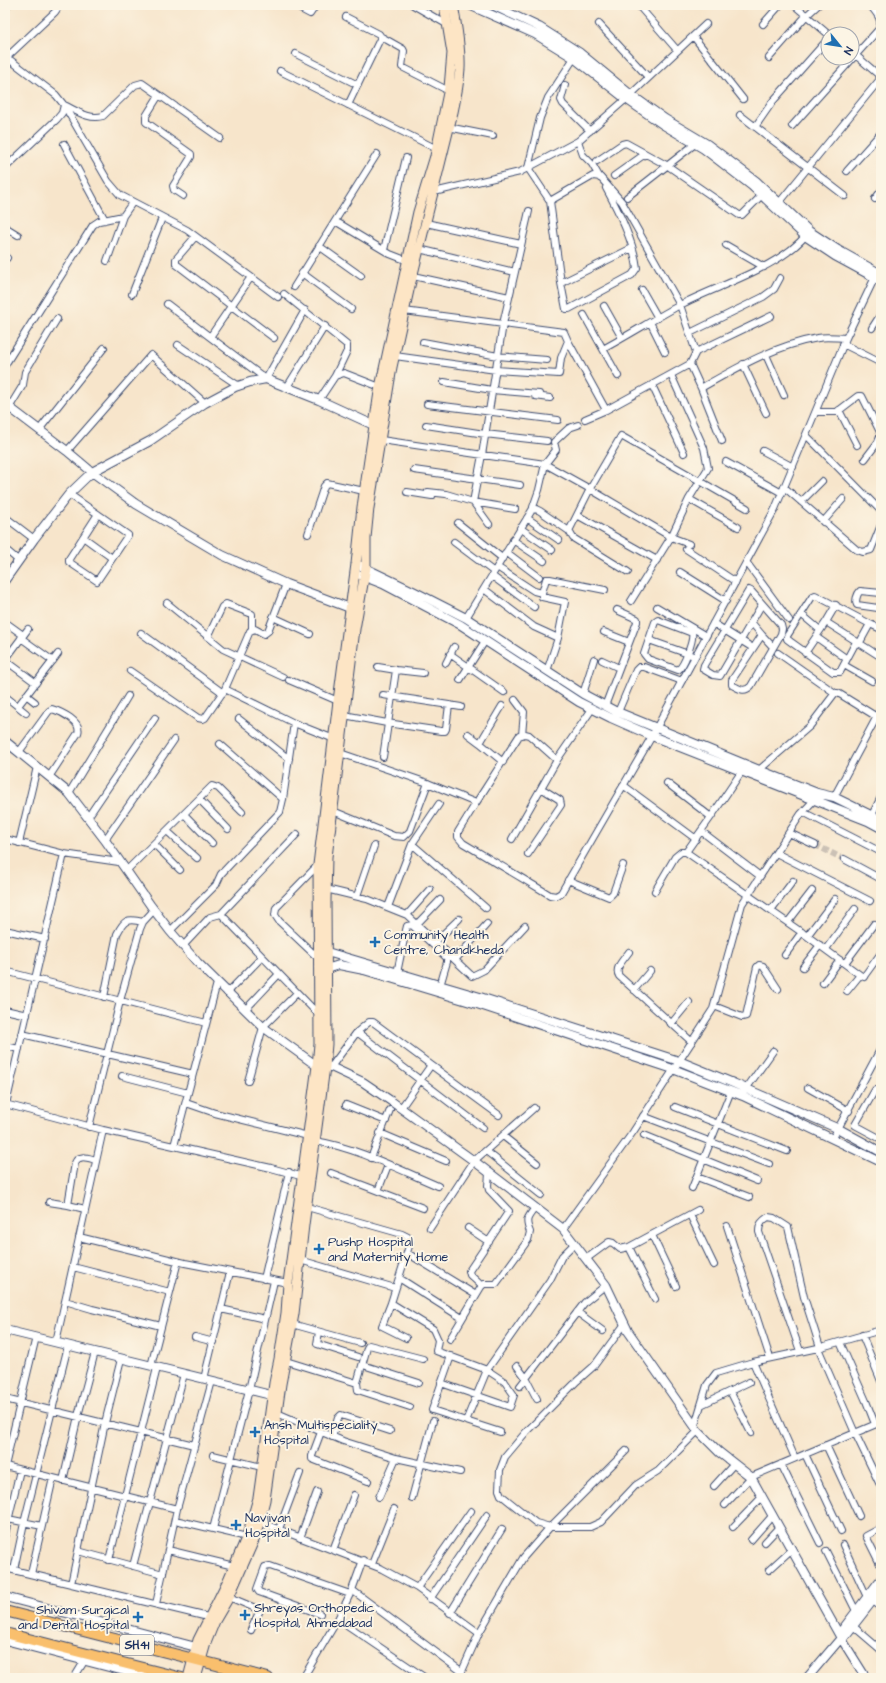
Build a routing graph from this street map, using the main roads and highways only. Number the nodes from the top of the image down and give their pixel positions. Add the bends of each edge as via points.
1 (444, 5) edge
2 (452, 5) edge
3 (378, 427) junction
4 (325, 1067) junction
5 (306, 1178) junction
6 (276, 1396) junction
7 (256, 1521) junction
8 (5, 1611) edge
9 (5, 1633) edge
10 (196, 1659) junction
11 (182, 1678) edge
12 (188, 1678) edge
13 (196, 1678) edge
14 (268, 1678) edge

1 - 3 main road via 452,53 449,91 437,149 418,212 380,387
2 - 3 main road via 460,52 460,70 453,112
3 - 4 main road via 381,440 366,538 365,572 355,630 327,857
3 - 4 main road via 364,491 318,865 319,1015
4 - 5 main road
5 - 6 main road via 288,1283
5 - 6 main road via 307,1207 292,1324 286,1361
6 - 7 main road via 262,1467
6 - 7 main road via 277,1413 265,1500
7 - 10 main road via 208,1617 196,1647
7 - 10 main road via 254,1540 229,1597
8 - 10 main road, SH41
9 - 11 main road, SH41
10 - 12 main road
10 - 13 main road
10 - 14 main road, SH41

